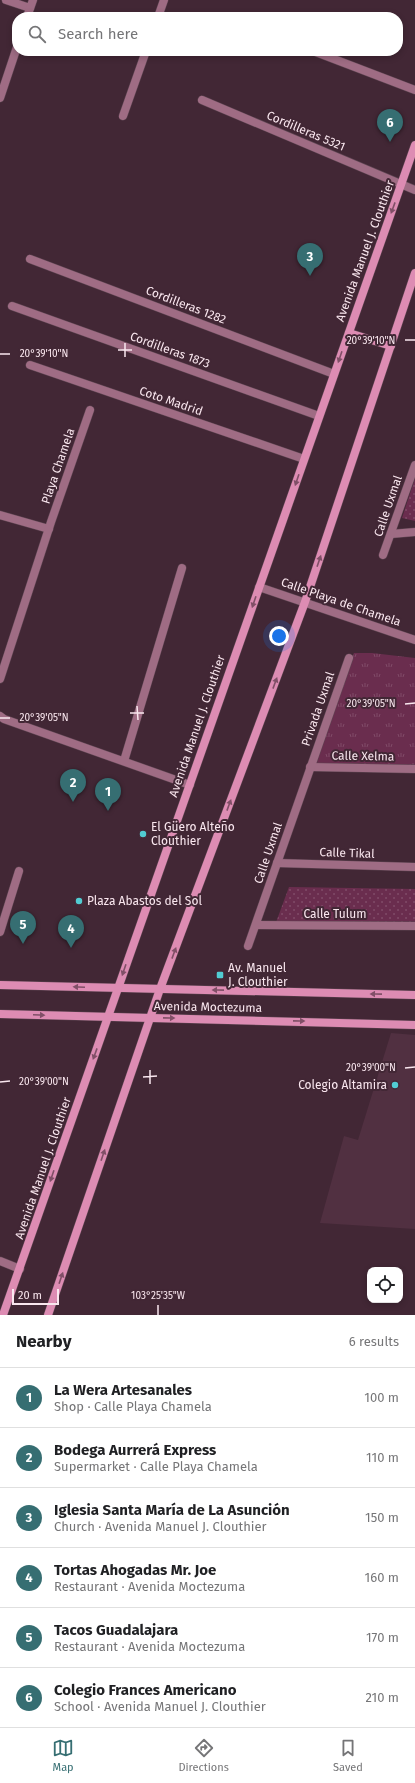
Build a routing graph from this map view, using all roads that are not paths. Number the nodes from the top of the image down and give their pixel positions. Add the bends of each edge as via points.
1 (6, 0) edge
2 (164, 0) edge
3 (32, 4) edge
4 (160, 12) edge
5 (14, 56) edge
6 (144, 56) edge
7 (326, 56) edge
8 (415, 90) edge
9 (0, 98) edge
10 (202, 100) dead end
11 (123, 116) dead end
12 (415, 145) edge
13 (401, 184) junction
14 (415, 190) edge
15 (30, 259) dead end
16 (415, 273) edge
17 (12, 306) dead end
18 (349, 332) junction
19 (391, 346) junction
20 (30, 365) dead end
21 (334, 374) junction
22 (90, 410) dead end
23 (319, 416) junction
24 (304, 459) junction
25 (414, 470) edge
26 (0, 515) edge
27 (49, 529) junction
28 (415, 532) edge
29 (391, 534) junction
30 (383, 555) dead end
31 (182, 568) dead end
32 (259, 587) junction
33 (305, 602) junction
34 (415, 640) edge
35 (348, 658) dead end
36 (0, 679) edge
37 (0, 716) edge
38 (124, 761) junction
39 (310, 767) junction
40 (415, 769) edge
41 (190, 785) junction
42 (277, 862) junction
43 (415, 867) edge
44 (19, 871) dead end
45 (256, 925) junction
46 (415, 926) edge
47 (0, 932) edge
48 (248, 946) dead end
49 (0, 985) edge
50 (118, 989) junction
51 (160, 989) junction
52 (415, 995) edge
53 (0, 1014) edge
54 (109, 1017) junction
55 (152, 1018) junction
56 (415, 1025) edge
57 (0, 1261) edge
58 (20, 1269) junction
59 (4, 1315) edge
60 (48, 1315) edge

1 - 3 street
2 - 4 street
5 - 9 street
6 - 11 street
7 - 8 street
10 - 13 street, Cordilleras 5321
12 - 13 main road, Avenida Manuel J. Clouthier
13 - 14 street, Cordilleras 5321
13 -> 18 main road, Avenida Manuel J. Clouthier
15 - 21 street, Cordilleras 1282
16 - 19 main road
17 - 23 street, Cordilleras 1873
18 - 19 main road
18 -> 21 main road, Avenida Manuel J. Clouthier
33 -> 19 main road
20 - 24 street, Coto Madrid
21 - 23 main road, Avenida Manuel J. Clouthier
22 - 27 street, Playa Chamela
23 - 24 main road, Avenida Manuel J. Clouthier
24 -> 32 main road, Avenida Manuel J. Clouthier
25 - 29 street, Calle Uxmal
26 - 27 street
27 - 36 street, Playa Chamela
28 - 29 street
29 - 30 street, Calle Uxmal
31 - 38 street
32 - 33 street, Calle Playa de Chamela
32 -> 41 main road, Avenida Manuel J. Clouthier
33 - 34 street, Calle Playa de Chamela
51 -> 33 main road
35 - 39 street, Privada Uxmal
37 - 38 street
38 - 41 street
39 - 40 street, Calle Xelma
39 - 42 street, Calle Uxmal
41 -> 50 main road, Avenida Manuel J. Clouthier
42 - 43 street, Calle Tikal
42 - 45 street, Calle Uxmal
44 - 47 street
45 - 46 street, Calle Tulum
45 - 48 street, Calle Uxmal
50 -> 49 main road, Avenida Moctezuma
50 - 51 main road, Avenida Moctezuma
50 - 54 main road, Avenida Manuel J. Clouthier
52 -> 51 main road, Avenida Moctezuma
51 - 55 main road
53 -> 54 main road, Avenida Moctezuma
54 - 55 main road, Avenida Moctezuma
54 -> 58 main road, Avenida Manuel J. Clouthier
55 -> 56 main road, Avenida Moctezuma
60 -> 55 main road
57 - 58 street
58 - 59 main road, Avenida Manuel J. Clouthier

